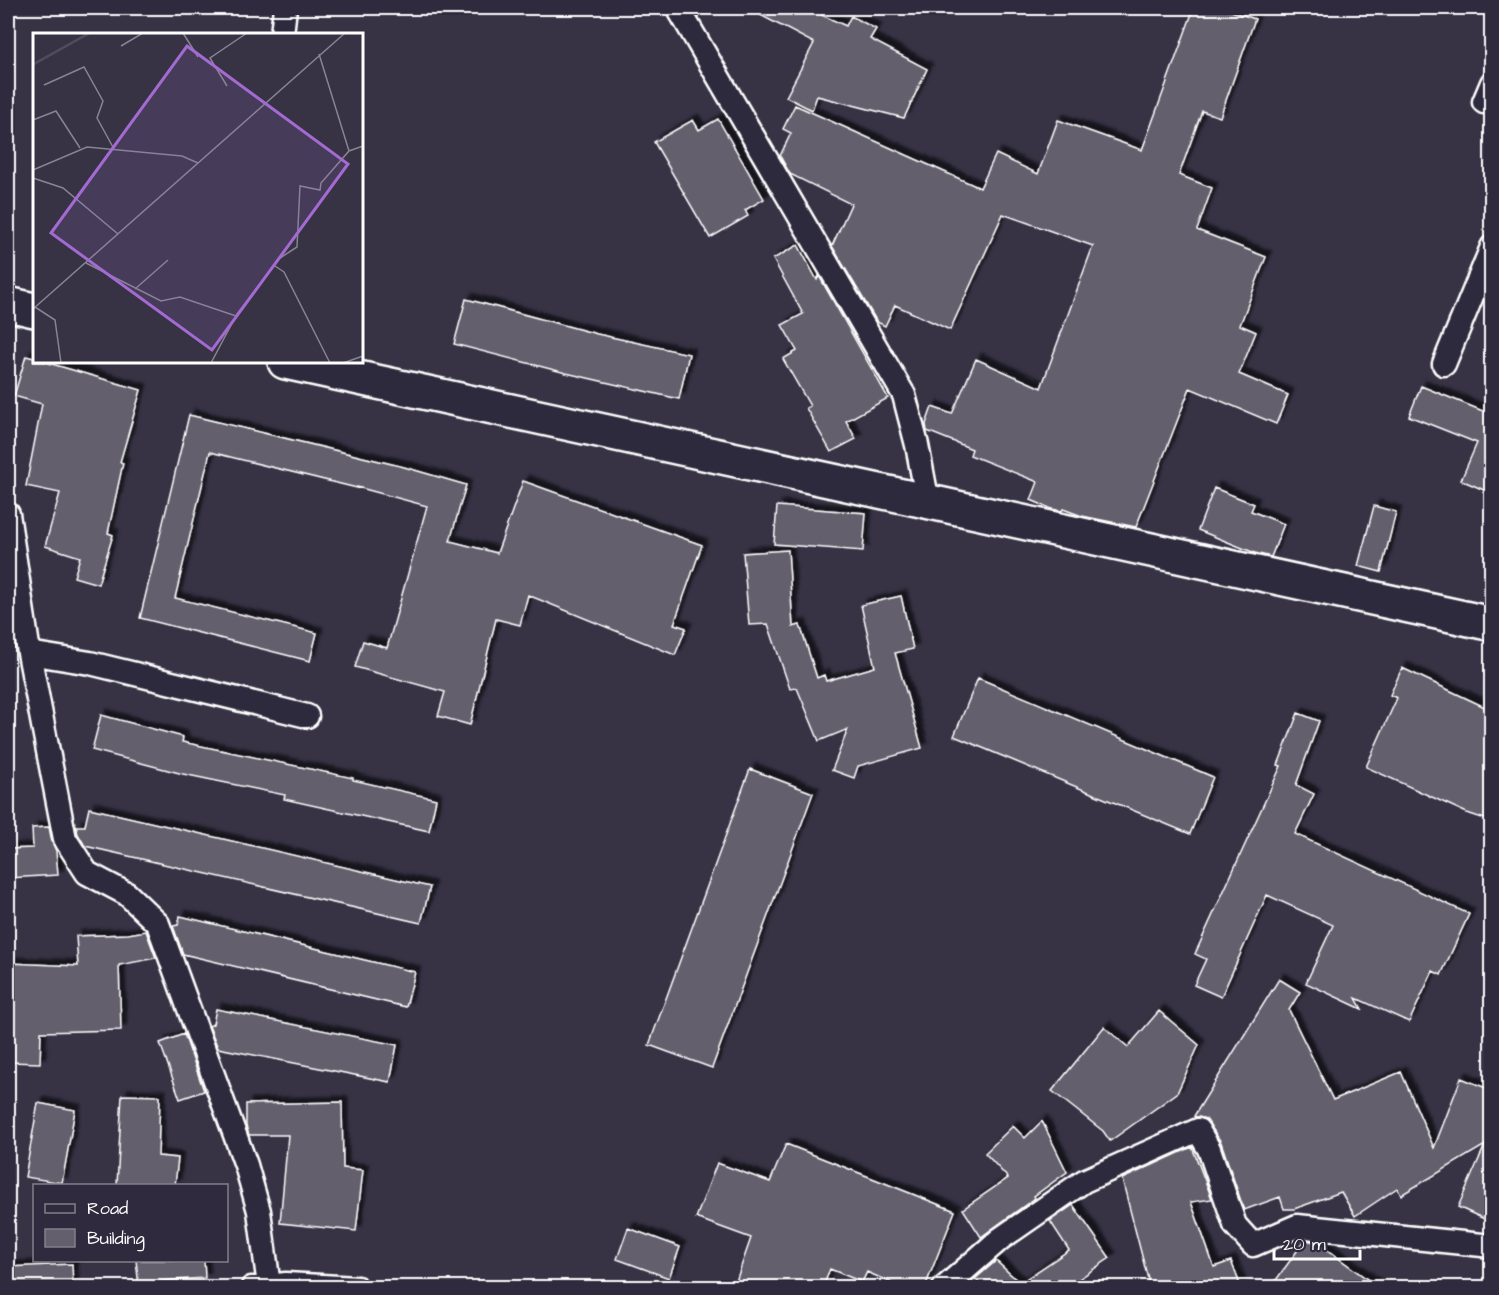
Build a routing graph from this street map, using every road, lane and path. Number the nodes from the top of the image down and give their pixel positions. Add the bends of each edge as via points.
1 (285, 8) edge
2 (680, 9) edge
3 (282, 33) edge
4 (1491, 247) edge
5 (8, 304) edge
6 (33, 310) edge
7 (290, 363) edge
8 (1444, 364) dead end
9 (928, 503) junction
10 (8, 514) edge
11 (1491, 624) edge
12 (29, 653) junction
13 (307, 716) dead end
14 (1491, 1246) edge
15 (261, 1287) edge
16 (357, 1287) edge
17 (944, 1287) edge

1 - 3 street
2 - 9 street via 904,395
4 - 8 street
5 - 6 main road
7 - 9 main road
9 - 11 main road
10 - 12 street
12 - 13 street via 90,663
12 - 15 street via 65,839 87,873 127,894 158,924 246,1164 259,1211
14 - 17 street via 1296,1226 1253,1245 1235,1225 1209,1149 1198,1130 1084,1181 1000,1239
15 - 16 street

